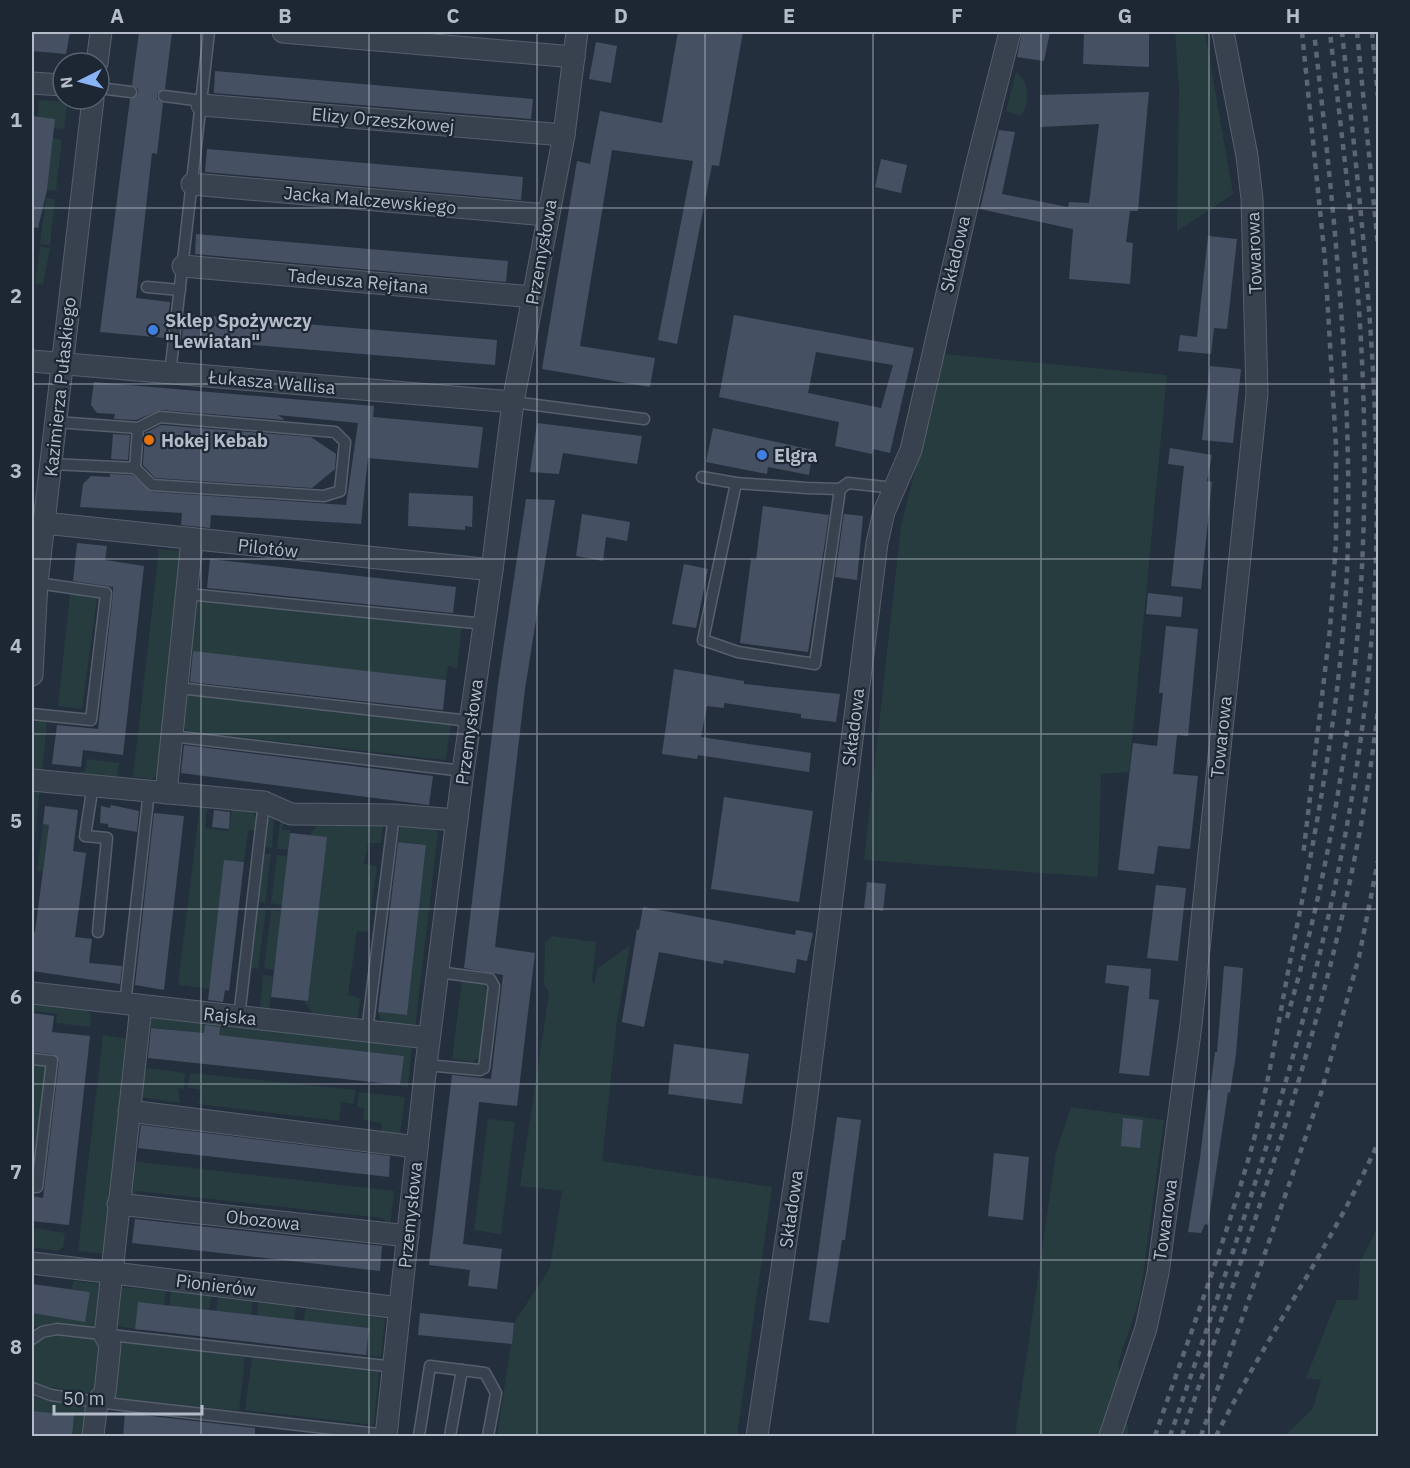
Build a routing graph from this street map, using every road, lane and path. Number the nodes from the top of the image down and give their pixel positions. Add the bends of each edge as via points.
1 (101, 32) edge
2 (209, 32) edge
3 (283, 32) edge
4 (577, 32) edge
5 (1010, 32) edge
6 (1224, 32) edge
7 (99, 51) edge
8 (574, 57) junction
9 (32, 82) edge
10 (51, 84) edge
11 (111, 89) edge
12 (131, 92) dead end
13 (164, 96) dead end
14 (202, 103) junction
15 (92, 111) edge
16 (564, 135) junction
17 (192, 184) junction
18 (547, 215) junction
19 (183, 266) junction
20 (147, 287) dead end
21 (180, 290) junction
22 (533, 297) junction
23 (32, 361) edge
24 (62, 364) junction
25 (170, 374) junction
26 (513, 402) junction
27 (644, 419) dead end
28 (56, 422) junction
29 (138, 428) junction
30 (52, 464) junction
31 (135, 468) junction
32 (702, 477) dead end
33 (736, 483) junction
34 (896, 488) junction
35 (840, 489) junction
36 (44, 523) junction
37 (192, 540) junction
38 (37, 544) edge
39 (492, 570) junction
40 (37, 583) junction
41 (188, 594) junction
42 (484, 624) junction
43 (32, 663) edge
44 (179, 688) junction
45 (32, 714) edge
46 (470, 721) junction
47 (172, 736) junction
48 (463, 771) junction
49 (32, 780) edge
50 (93, 785) junction
51 (157, 792) junction
52 (264, 802) junction
53 (394, 814) junction
54 (457, 820) junction
55 (98, 932) dead end
56 (438, 972) junction
57 (32, 993) edge
58 (133, 1005) junction
59 (238, 1017) junction
60 (367, 1031) junction
61 (429, 1038) junction
62 (32, 1059) edge
63 (426, 1065) junction
64 (129, 1111) junction
65 (417, 1147) junction
66 (32, 1187) edge
67 (118, 1204) junction
68 (408, 1236) junction
69 (32, 1263) edge
70 (112, 1273) junction
71 (400, 1308) junction
72 (105, 1336) junction
73 (32, 1339) edge
74 (395, 1367) junction
75 (462, 1370) junction
76 (32, 1388) edge
77 (97, 1402) junction
78 (387, 1436) edge
79 (93, 1437) edge
80 (419, 1437) edge
81 (450, 1437) edge
82 (489, 1437) edge
83 (757, 1437) edge
84 (1110, 1437) edge

1 - 7 street
2 - 14 lane
3 - 8 street
4 - 8 street, Przemysłowa
5 - 34 street, Składowa via 911,450
6 - 84 street, Towarowa via 1252,199 1256,405 1191,1025 1158,1273 1146,1328
8 - 16 street, Przemysłowa
9 - 10 street
11 - 12 lane
13 - 14 lane
14 - 16 street, Elizy Orzeszkowej
14 - 17 lane
15 - 24 street, Kazimierza Pułaskiego
16 - 18 street, Przemysłowa
17 - 18 street, Jacka Malczewskiego
17 - 19 lane
18 - 22 street, Przemysłowa
19 - 21 lane
19 - 22 street, Tadeusza Rejtana
20 - 21 lane
21 - 25 lane
22 - 26 street, Przemysłowa
23 - 24 street, Łukasza Wallisa
24 - 25 street, Łukasza Wallisa
24 - 28 street, Kazimierza Pułaskiego
25 - 26 street, Łukasza Wallisa
26 - 27 lane
26 - 39 street, Przemysłowa
28 - 29 lane
28 - 30 street, Kazimierza Pułaskiego
29 - 31 lane
29 - 31 lane via 160,417 335,432 345,442 340,491 324,496 152,485
30 - 31 lane
30 - 36 street, Kazimierza Pułaskiego
32 - 33 lane
33 - 35 lane
33 - 35 lane via 703,640 738,652 816,664
34 - 35 lane via 848,483
34 - 83 street, Składowa via 884,512 874,561 808,1095
36 - 37 street, Pilotów
36 - 38 street, Kazimierza Pułaskiego
37 - 39 street, Pilotów
37 - 41 street
38 - 40 street, Kazimierza Pułaskiego
39 - 42 street, Przemysłowa
40 - 43 street, Kazimierza Pułaskiego
40 - 45 lane via 106,593 91,720
41 - 42 lane
41 - 44 street
42 - 46 street, Przemysłowa
44 - 46 lane
44 - 47 street
46 - 48 street, Przemysłowa
47 - 48 lane
47 - 51 street
48 - 54 street, Przemysłowa
49 - 50 street
50 - 51 street
50 - 55 lane via 85,836 107,838
51 - 52 street
51 - 58 lane
52 - 53 street via 291,814
52 - 59 lane
53 - 54 street
53 - 60 lane
54 - 56 street, Przemysłowa
56 - 61 street, Przemysłowa
56 - 63 lane via 490,979 494,986 484,1068
57 - 58 street, Rajska
58 - 59 street, Rajska
58 - 64 street
59 - 60 street, Rajska
60 - 61 street, Rajska
61 - 63 street, Przemysłowa
62 - 66 lane via 52,1061 37,1187
63 - 65 street, Przemysłowa
64 - 65 street
64 - 67 street
65 - 68 street, Przemysłowa
67 - 68 street, Obozowa
67 - 70 street
68 - 71 street, Przemysłowa
69 - 70 street, Pionierów
70 - 71 street, Pionierów
70 - 72 street
71 - 74 street, Przemysłowa
72 - 73 lane via 57,1329
72 - 74 lane
72 - 77 street via 110,1345 105,1393
74 - 78 street, Przemysłowa
75 - 80 lane via 430,1366
75 - 81 lane
75 - 82 lane via 485,1373 496,1393
76 - 77 lane
77 - 78 lane
77 - 79 street

